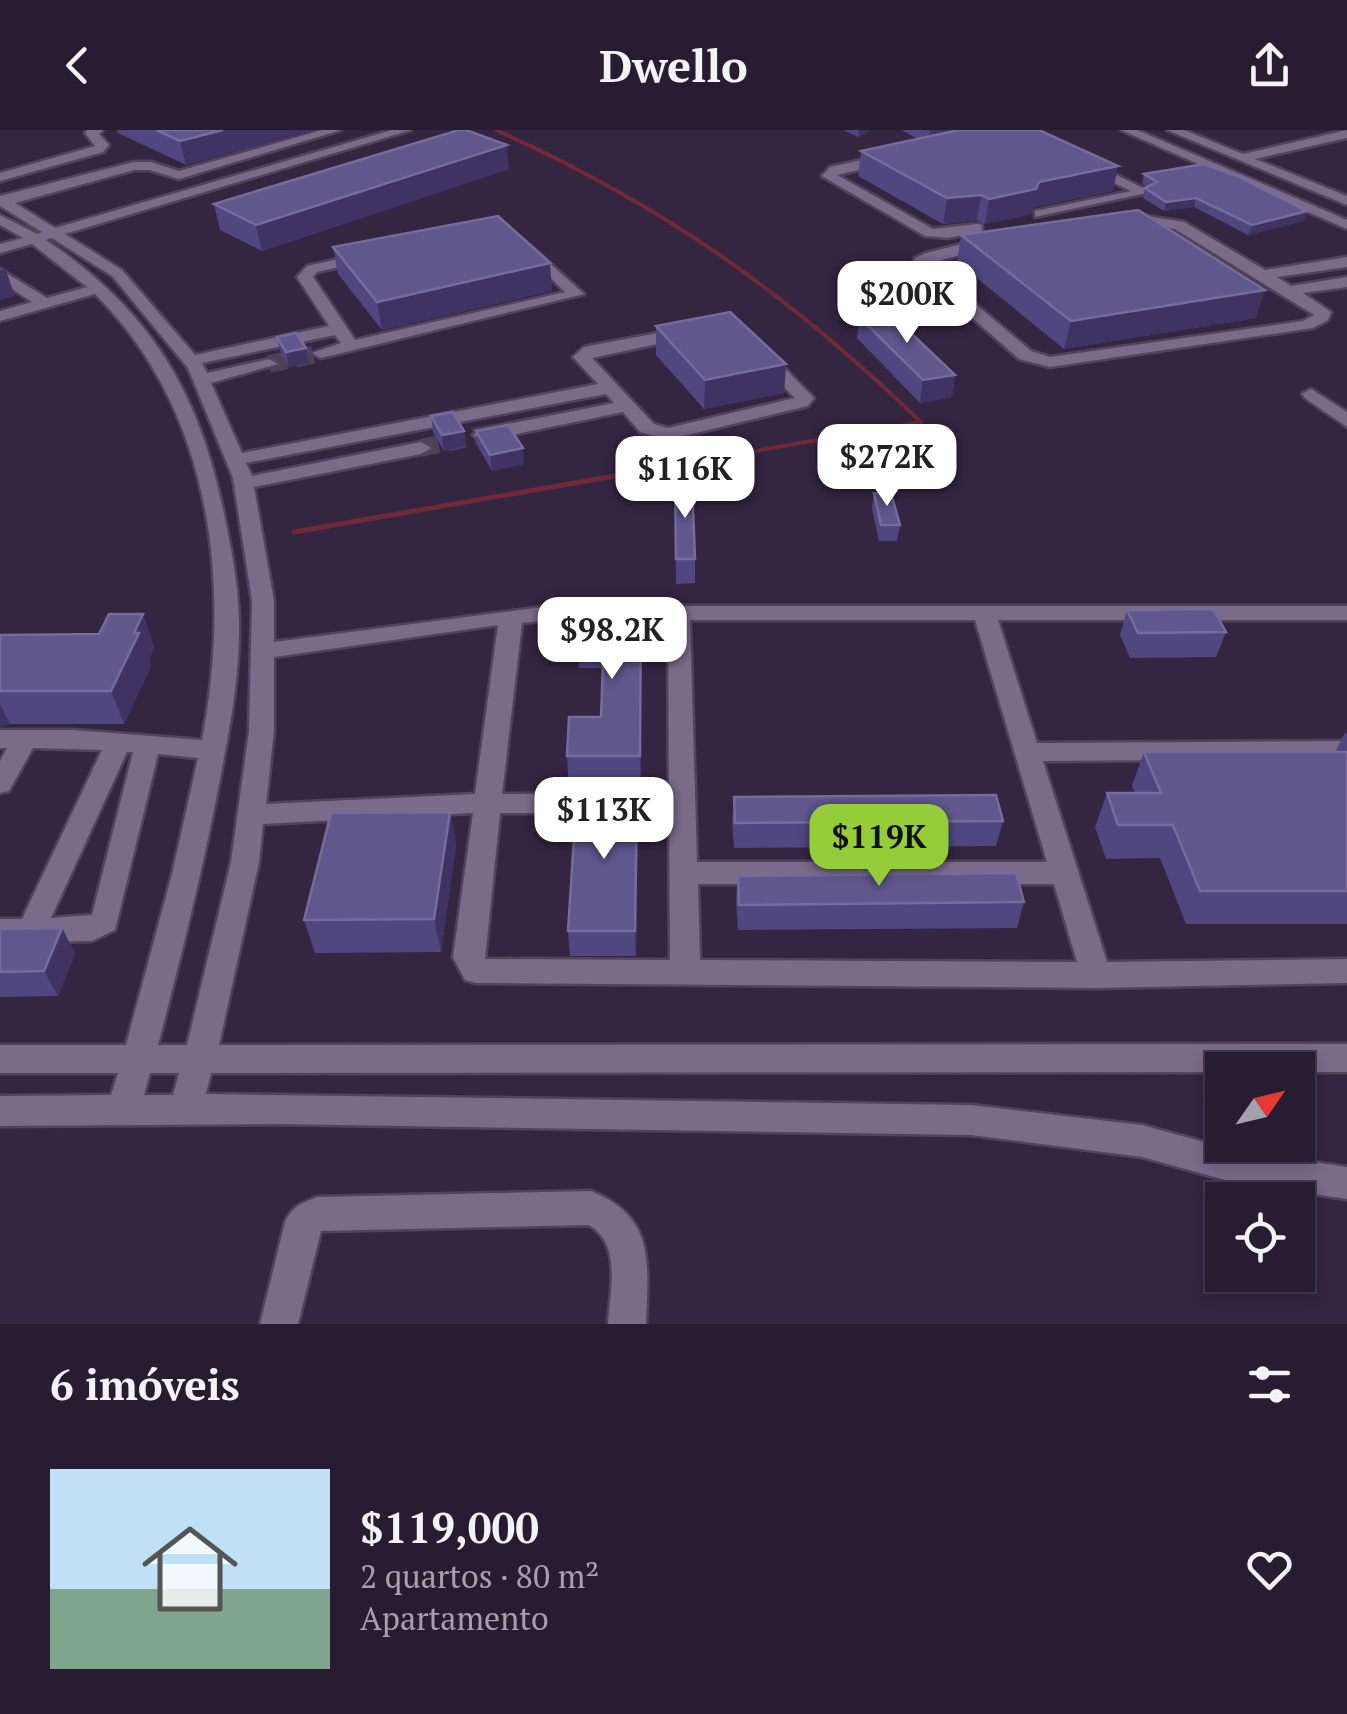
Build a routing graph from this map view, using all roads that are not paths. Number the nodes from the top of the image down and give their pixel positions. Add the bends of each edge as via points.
1 (97, 130) edge
2 (336, 130) edge
3 (372, 130) edge
4 (406, 130) edge
5 (1127, 130) edge
6 (1152, 130) edge
7 (1173, 130) edge
8 (1303, 130) edge
9 (1347, 134) edge
10 (1326, 140) junction
11 (1347, 148) edge
12 (1066, 155) edge
13 (904, 156) edge
14 (1243, 158) junction
15 (1299, 161) dead end
16 (1268, 168) junction
17 (0, 177) edge
18 (1347, 201) edge
19 (2, 207) edge
20 (1347, 213) edge
21 (1347, 225) edge
22 (506, 228) edge
23 (33, 232) edge
24 (0, 249) edge
25 (384, 252) edge
26 (1347, 262) edge
27 (0, 274) edge
28 (1264, 275) junction
29 (1347, 282) edge
30 (100, 288) junction
31 (1289, 291) junction
32 (46, 304) junction
33 (0, 316) edge
34 (338, 329) junction
35 (351, 346) junction
36 (322, 352) tunnel mouth
37 (269, 364) tunnel mouth
38 (200, 370) junction
39 (607, 388) junction
40 (1311, 394) dead end
41 (623, 407) junction
42 (1347, 421) edge
43 (482, 435) tunnel mouth
44 (420, 448) tunnel mouth
45 (238, 458) junction
46 (246, 483) junction
47 (984, 613) junction
48 (1347, 613) edge
49 (679, 615) junction
50 (511, 616) junction
51 (266, 650) junction
52 (12, 739) edge
53 (132, 745) junction
54 (212, 750) junction
55 (1347, 750) edge
56 (1027, 752) junction
57 (0, 784) edge
58 (490, 804) junction
59 (682, 804) junction
60 (251, 816) junction
61 (1064, 872) junction
62 (683, 873) junction
63 (31, 930) junction
64 (0, 931) edge
65 (1347, 972) edge
66 (685, 975) junction
67 (1096, 975) junction
68 (1347, 1058) edge
69 (0, 1059) edge
70 (138, 1060) junction
71 (200, 1060) junction
72 (1315, 1060) edge
73 (1205, 1064) edge
74 (0, 1111) edge
75 (123, 1111) junction
76 (185, 1111) junction
77 (1274, 1162) edge
78 (1339, 1183) edge
79 (279, 1324) edge
80 (627, 1324) edge

1 - 17 street via 91,134 103,145 99,149
2 - 19 street via 179,175 134,166
3 - 23 street
4 - 23 street
5 - 21 street
6 - 20 street
7 - 14 street
8 - 10 street
9 - 10 street
10 - 11 street
10 - 14 street
12 - 13 street via 1144,192 939,234 829,176
14 - 16 street
15 - 16 street
16 - 18 street
19 - 23 street
22 - 35 street via 576,294
23 - 24 street
23 - 30 street
23 - 38 street via 130,284
25 - 34 street via 306,272
26 - 28 street
27 - 32 street
28 - 31 street
28 - 31 street via 1179,225 1142,217 1030,232 920,261 1026,355 1050,362 1322,318
29 - 31 street
30 - 32 street
30 - 54 street via 163,368 193,427 209,484 225,572 227,651
32 - 33 street
34 - 35 street
34 - 38 street
35 - 36 street
37 - 38 street
38 - 45 street
39 - 41 street
39 - 41 street via 583,353 725,325 805,398 668,434 647,428
39 - 45 street
40 - 42 street
41 - 43 street
44 - 46 street
45 - 46 street
46 - 51 street
47 - 48 street
47 - 49 street
47 - 56 street
49 - 50 street
49 - 59 street
50 - 51 street
50 - 58 street
51 - 60 street
52 - 53 street
52 - 57 street
53 - 54 street
53 - 63 street
53 - 63 street via 106,922 92,930
54 - 70 street
55 - 56 street
56 - 61 street
58 - 59 street
58 - 60 street
58 - 66 street via 468,957 476,971
59 - 62 street
60 - 71 street
61 - 62 street
61 - 67 street
62 - 66 street
63 - 64 street
65 - 67 street
66 - 67 street
68 - 72 street
69 - 70 street
70 - 71 street
70 - 75 street
71 - 73 street
71 - 76 street
74 - 75 street
75 - 76 street
76 - 78 street via 971,1120 1142,1141 1236,1167
77 - 78 street
79 - 80 street via 303,1222 317,1214 591,1208 607,1213 629,1242

